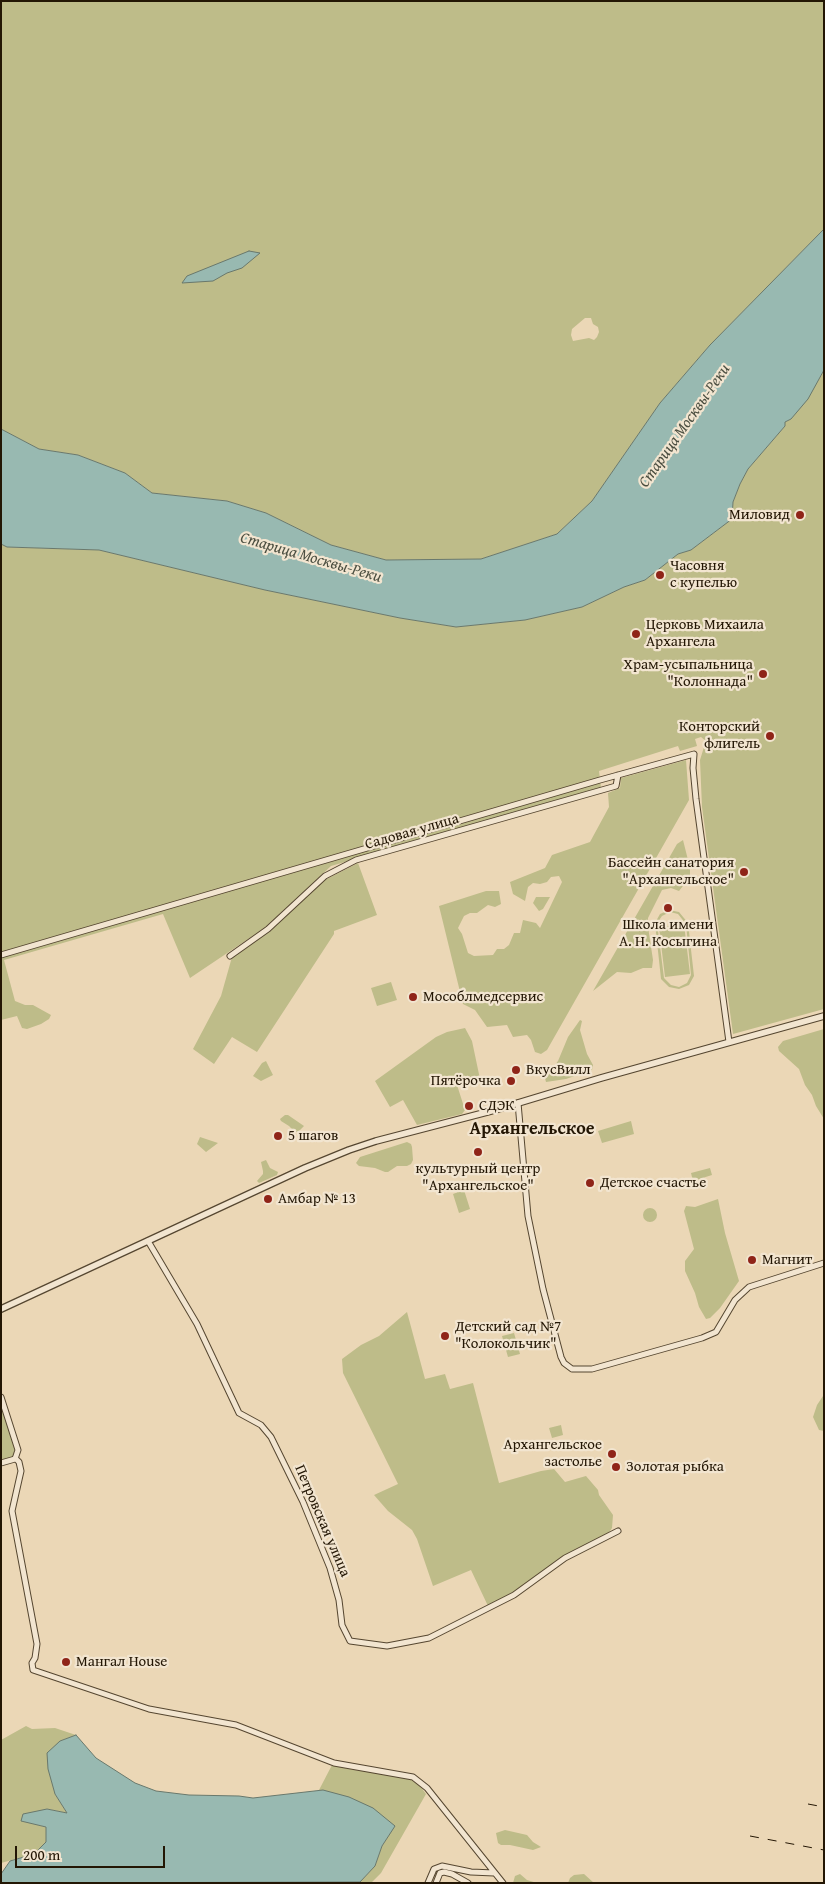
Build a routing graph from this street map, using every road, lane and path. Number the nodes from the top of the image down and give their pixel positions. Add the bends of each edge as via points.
1 (618, 775) junction
2 (1, 955) edge
3 (230, 956) dead end
4 (824, 1016) edge
5 (729, 1042) junction
6 (518, 1103) junction
7 (148, 1242) junction
8 (824, 1263) edge
9 (3, 1309) edge
10 (1, 1397) edge
11 (15, 1458) junction
12 (1, 1463) edge
13 (618, 1531) dead end
14 (471, 1872) junction
15 (494, 1873) junction
16 (467, 1882) edge
17 (428, 1883) edge
18 (436, 1883) edge
19 (503, 1883) edge

1 - 2 street
1 - 3 street, Садовая улица via 616,786 356,860 325,876 268,929
1 - 5 street via 694,754 696,799
4 - 5 street
5 - 6 street
6 - 7 street via 349,1150
6 - 8 street via 528,1216 561,1357 572,1369 592,1369 702,1338 716,1332 735,1300 749,1287
7 - 9 street
7 - 13 street, Петровская улица via 197,1324 239,1412 261,1425 271,1437 330,1568 342,1626 350,1641 386,1646 429,1638 514,1595 565,1558
10 - 11 street via 18,1450
11 - 12 street
11 - 15 street via 21,1471 12,1511 37,1644 33,1670 149,1709 236,1725 334,1763 413,1777 427,1788
14 - 15 street
14 - 16 street
14 - 17 street via 438,1867 431,1872
15 - 19 street
16 - 18 street via 444,1872 440,1873

